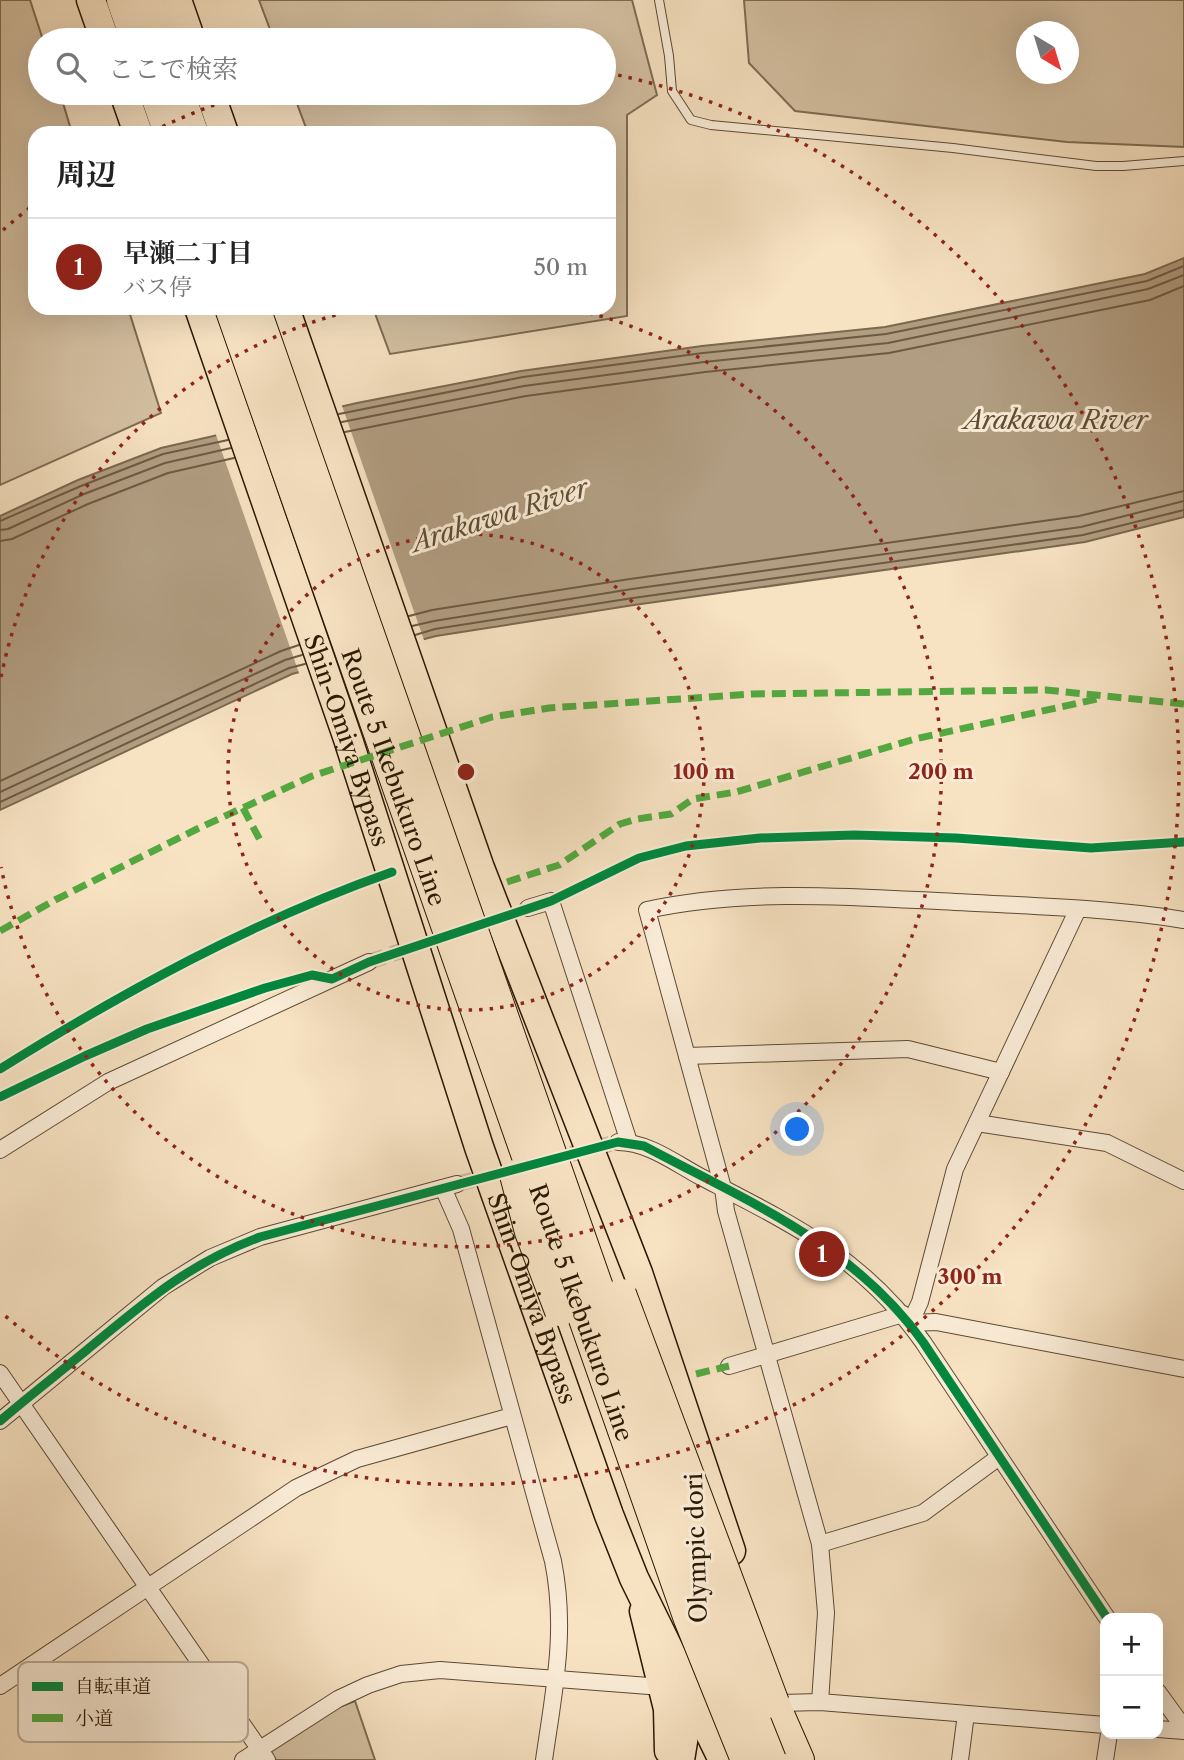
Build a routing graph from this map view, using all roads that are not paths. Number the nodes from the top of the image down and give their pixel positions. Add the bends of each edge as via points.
1 (91, 0) edge
2 (122, 0) edge
3 (147, 0) edge
4 (177, 0) edge
5 (659, 0) edge
6 (101, 28) edge
7 (132, 28) edge
8 (157, 28) edge
9 (187, 28) edge
10 (128, 105) edge
11 (159, 105) edge
12 (183, 105) edge
13 (214, 105) edge
14 (136, 126) edge
15 (167, 126) edge
16 (191, 126) edge
17 (222, 126) edge
18 (1184, 160) edge
19 (200, 315) edge
20 (233, 315) edge
21 (257, 315) edge
22 (287, 315) edge
23 (528, 908) dead end
24 (1078, 909) junction
25 (1184, 920) edge
26 (465, 945) junction
27 (369, 962) tunnel mouth
28 (687, 1056) junction
29 (1000, 1072) junction
30 (977, 1123) junction
31 (0, 1150) edge
32 (1184, 1181) edge
33 (723, 1188) junction
34 (906, 1319) junction
35 (767, 1354) junction
36 (729, 1366) dead end
37 (1184, 1368) edge
38 (0, 1373) edge
39 (21, 1405) junction
40 (512, 1416) junction
41 (689, 1419) junction
42 (0, 1421) edge
43 (999, 1457) junction
44 (820, 1544) junction
45 (634, 1578) junction
46 (147, 1587) junction
47 (1104, 1613) edge
48 (36, 1662) edge
49 (199, 1662) edge
50 (18, 1674) edge
51 (555, 1679) junction
52 (0, 1686) edge
53 (662, 1687) junction
54 (692, 1696) junction
55 (1163, 1699) edge
56 (820, 1702) junction
57 (777, 1703) junction
58 (966, 1714) junction
59 (1100, 1725) edge
60 (1163, 1729) edge
61 (1184, 1730) edge
62 (248, 1733) edge
63 (1108, 1739) edge
64 (723, 1746) edge
65 (263, 1755) edge
66 (243, 1760) edge
67 (544, 1760) edge
68 (667, 1760) edge
69 (681, 1760) edge
70 (733, 1760) edge
71 (746, 1760) edge
72 (771, 1760) edge
73 (799, 1760) edge
74 (960, 1760) edge
75 (1105, 1760) edge

1 - 6 highway
2 - 7 highway
3 - 8 highway
4 - 9 highway
5 - 18 lane via 672,91 691,120 1096,166
10 - 14 highway
11 - 15 highway
12 - 16 highway
13 - 17 highway
19 - 45 highway, Shin-Omiya Bypass via 348,739 478,1147
20 - 26 highway, Route 5 Ikebukuro Line, bridge
21 - 26 highway, Route 5 Ikebukuro Line, bridge
22 - 41 highway via 480,868 629,1248
23 - 33 street via 551,901 623,1142 644,1146
24 - 25 street
24 - 28 street via 812,895 679,903 648,910
24 - 29 street
26 - 57 highway, bridge via 589,1206
26 - 64 highway, bridge via 530,1232
26 - 71 highway, Route 5 Ikebukuro Line, bridge via 689,1619
26 - 72 highway, Route 5 Ikebukuro Line, bridge via 706,1597
27 - 31 street via 108,1082
28 - 29 street via 908,1049
28 - 33 street
29 - 30 street
30 - 32 street via 1107,1143
30 - 34 street via 955,1169 920,1302
33 - 34 street via 826,1245 870,1280
33 - 35 street
34 - 35 street
34 - 37 street
34 - 43 street
35 - 36 street
35 - 44 street
38 - 39 street
39 - 40 street via 163,1287 210,1258 260,1237 450,1186
39 - 42 street
39 - 46 street
40 - 46 street via 327,1471
40 - 51 street via 559,1591
41 - 54 main road, Olympic dori via 702,1609
41 - 57 highway
43 - 44 street via 923,1513
43 - 47 street
44 - 56 street via 826,1613
45 - 53 main road
45 - 54 highway, Shin-Omiya Bypass
46 - 48 street
46 - 49 street
50 - 52 street
51 - 53 street
51 - 65 street via 440,1670 401,1674 338,1699
51 - 67 street
53 - 68 main road via 669,1721
54 - 64 highway, Shin-Omiya Bypass
54 - 69 main road, Olympic dori
55 - 61 street
56 - 57 street
56 - 58 street
57 - 73 highway
58 - 59 street
58 - 74 street
60 - 61 street
62 - 65 street
63 - 75 street
64 - 70 highway
65 - 66 street

